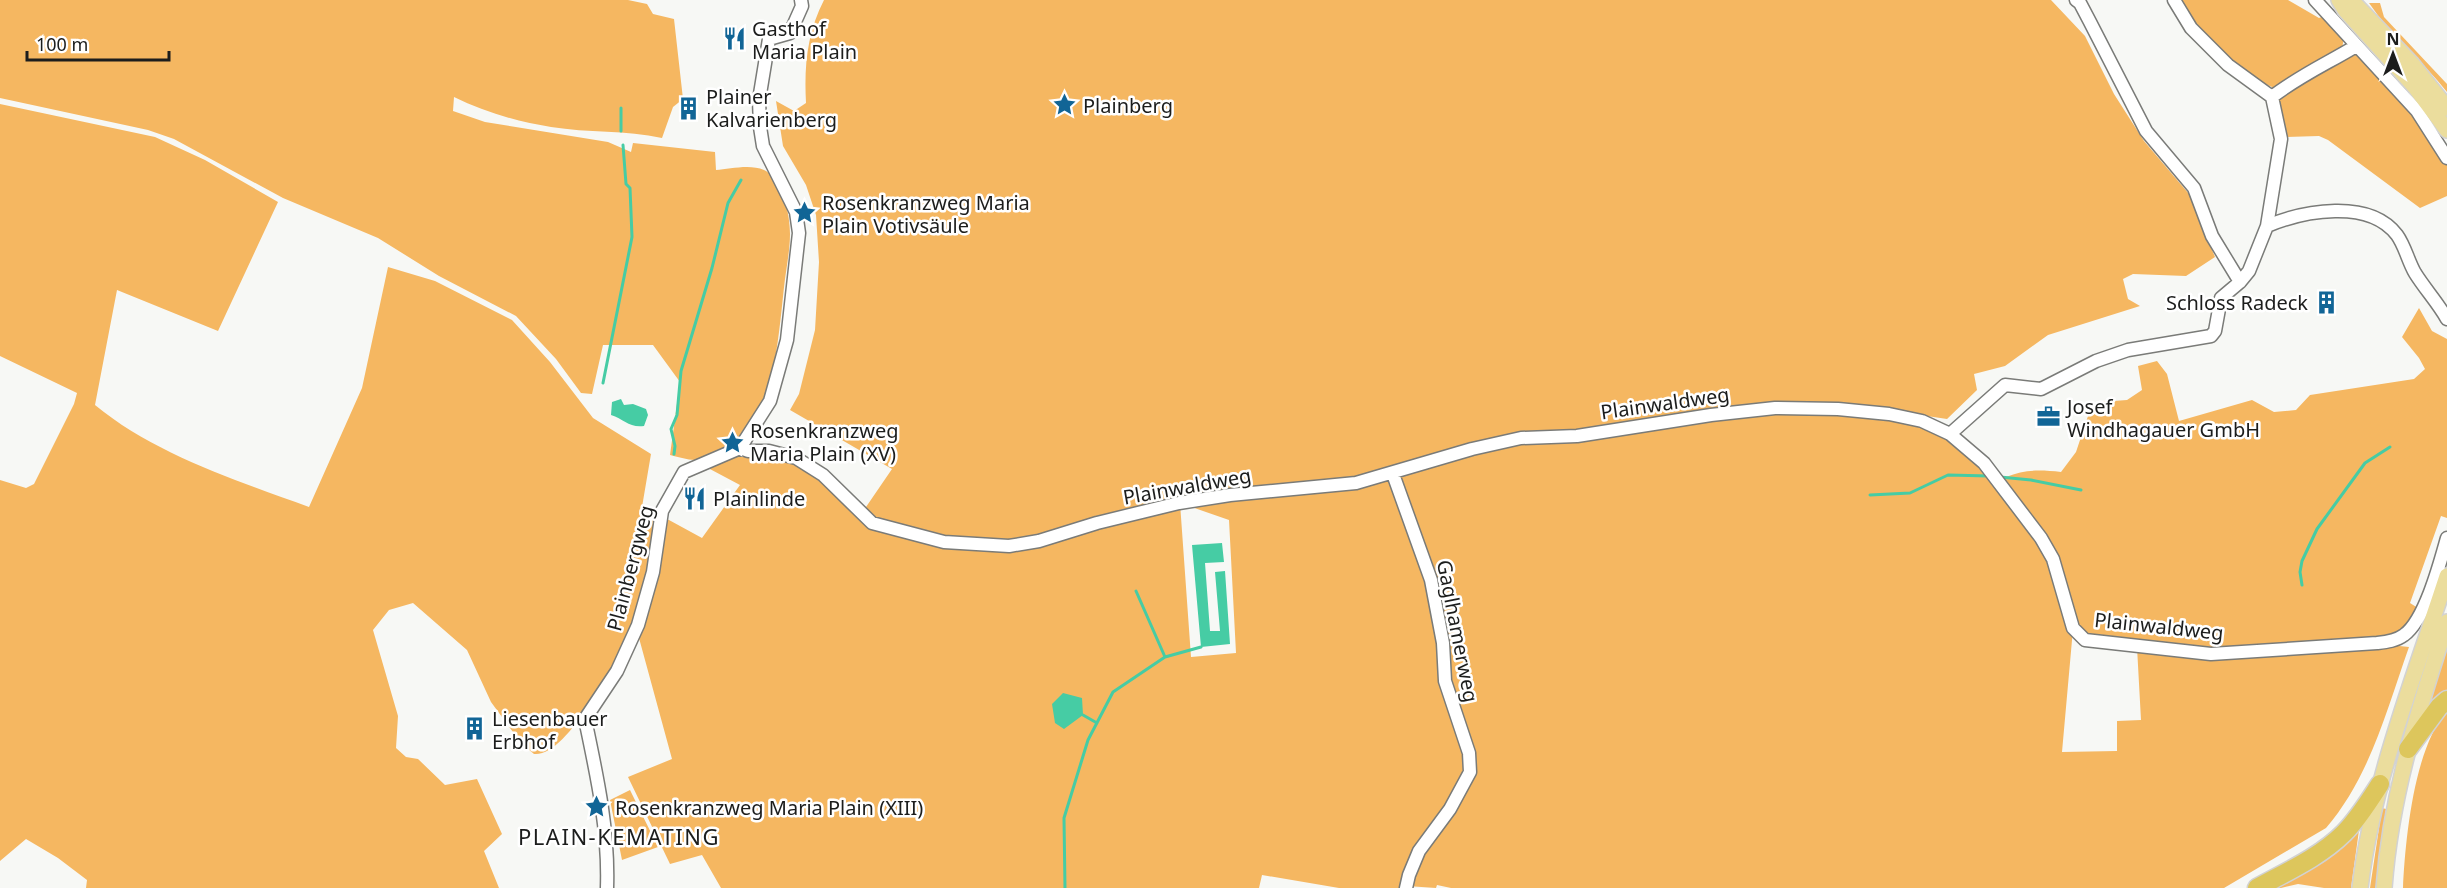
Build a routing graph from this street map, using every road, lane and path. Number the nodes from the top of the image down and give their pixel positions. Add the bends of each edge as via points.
1 (801, 0) edge
2 (2076, 0) edge
3 (2174, 0) edge
4 (2315, 0) edge
5 (2339, 0) edge
6 (2351, 0) edge
7 (2356, 46) junction
8 (2272, 97) junction
9 (2447, 108) edge
10 (2447, 130) edge
11 (2447, 158) edge
12 (2267, 226) junction
13 (2240, 282) junction
14 (2447, 319) edge
15 (1950, 434) junction
16 (740, 448) junction
17 (1393, 474) junction
18 (2447, 538) edge
19 (2447, 576) edge
20 (2447, 622) edge
21 (2447, 700) edge
22 (2408, 749) junction
23 (2380, 784) junction
24 (607, 888) edge
25 (1406, 888) edge
26 (2257, 888) edge
27 (2360, 888) edge
28 (2384, 888) edge

1 - 16 street via 790,33 769,39 759,100 763,146 796,212 799,233 787,340 770,401
2 - 13 street via 2146,131 2194,188 2212,236
3 - 8 street via 2191,28 2228,66
4 - 7 street
5 - 10 main road
6 - 9 main road via 2412,64
7 - 8 street via 2296,78
7 - 11 street via 2417,111
8 - 12 street via 2281,139
12 - 13 street via 2249,271
12 - 14 street via 2304,214 2331,211 2374,217 2398,237 2415,273
13 - 15 street via 2221,298 2211,336 2128,350 2096,361 2041,389 2004,385
15 - 17 street, Plainwaldweg via 1922,421 1889,414 1775,408 1577,436 1521,438
15 - 18 street, Plainwaldweg via 1984,463 2041,538 2053,559 2073,628 2085,640 2211,654 2377,644 2397,639 2417,620
16 - 17 street, Plainwaldweg via 796,458 823,475 872,523 944,542 1009,546 1179,503 1356,483
16 - 24 street, Plainbergweg via 684,472 662,511 653,572 639,624 617,671 585,719 605,816
17 - 25 street, Gaglhamerweg via 1431,580 1443,643 1445,681 1468,753 1470,772 1450,809 1419,851
19 - 23 main road
20 - 22 main road
21 - 22 highway
22 - 28 main road via 2394,807
23 - 26 highway via 2335,841
23 - 27 main road

